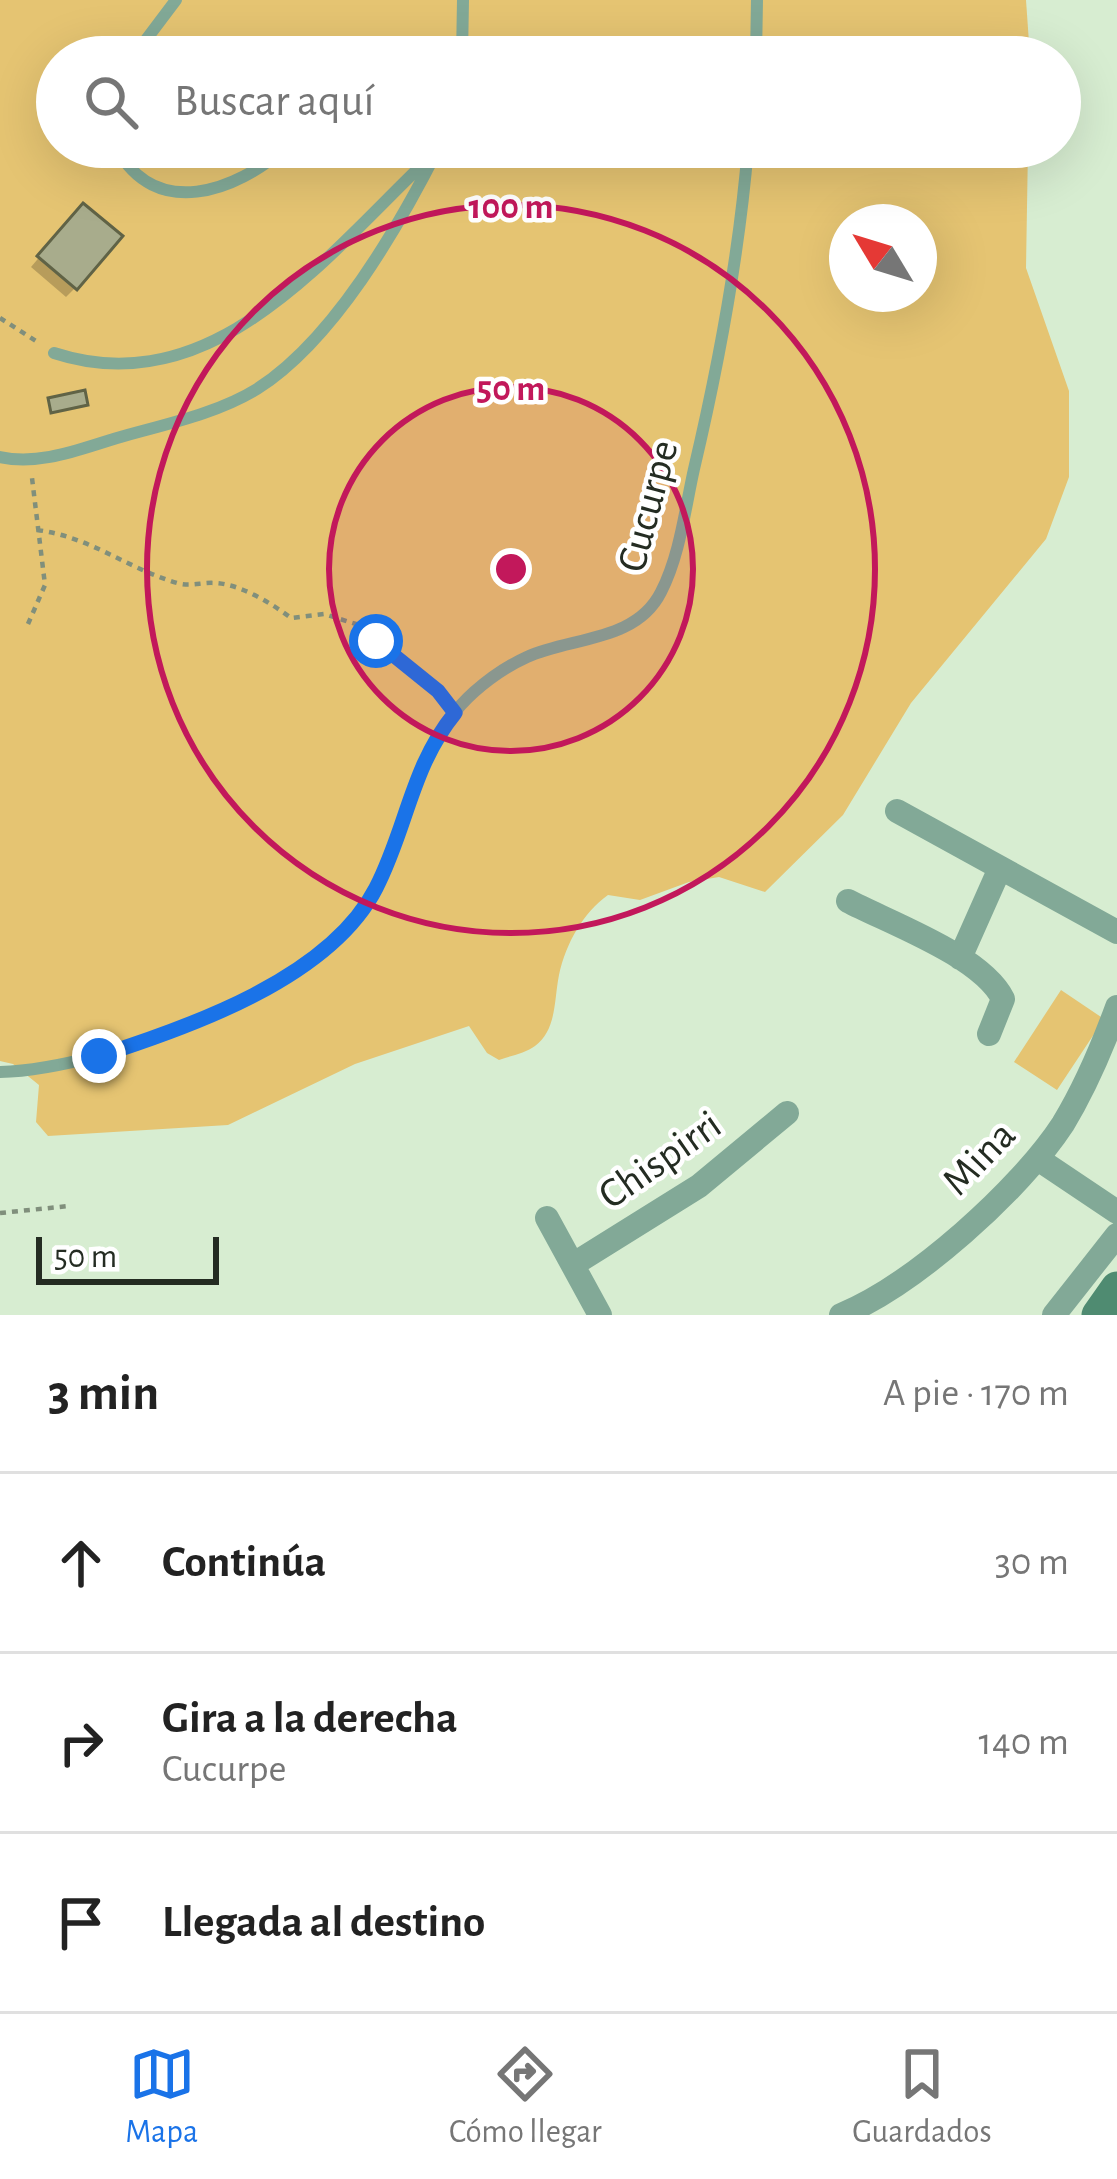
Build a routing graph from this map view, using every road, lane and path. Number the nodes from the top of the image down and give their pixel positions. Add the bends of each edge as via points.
1 (176, 0) edge
2 (463, 0) edge
3 (757, 0) edge
4 (149, 36) edge
5 (462, 36) edge
6 (756, 36) edge
7 (130, 168) edge
8 (257, 168) edge
9 (418, 168) edge
10 (426, 168) edge
11 (745, 168) edge
12 (0, 318) edge
13 (54, 352) joint
14 (0, 457) edge
15 (28, 458) junction
16 (37, 530) junction
17 (28, 624) dead end
18 (455, 713) junction
19 (897, 811) dead end
20 (1000, 868) junction
21 (848, 901) dead end
22 (1117, 932) edge
23 (960, 958) junction
24 (1117, 1007) edge
25 (988, 1034) dead end
26 (0, 1072) edge
27 (787, 1113) dead end
28 (1038, 1159) junction
29 (69, 1206) dead end
30 (1117, 1212) edge
31 (0, 1213) edge
32 (547, 1218) dead end
33 (1117, 1235) edge
34 (574, 1264) junction
35 (1117, 1288) edge
36 (600, 1315) edge
37 (841, 1315) edge
38 (1054, 1315) edge
39 (1098, 1315) edge

1 - 4 lane
2 - 5 lane
3 - 6 lane
7 - 8 lane via 153,186 198,192
9 - 13 lane via 253,322 144,361 81,362
10 - 15 lane via 316,337 255,390 170,423
11 - 18 lane, Cucurpe via 722,348 659,596 617,631 500,671
12 - 13 path
14 - 15 lane
15 - 16 path
16 - 17 path via 45,585
16 - 18 path via 72,534 183,585 218,582 291,618 324,614 356,624
18 - 26 lane, Cucurpe via 418,770 378,886 334,941 196,1021 71,1065
19 - 20 street
20 - 22 street
20 - 23 street
21 - 23 street
23 - 25 street via 1003,999
24 - 28 street, Mina via 1098,1060
27 - 34 street, Chispirri via 699,1186
28 - 30 street
28 - 37 street, Mina via 904,1280
29 - 31 path
32 - 34 street
33 - 38 street
34 - 36 street
35 - 39 main road

